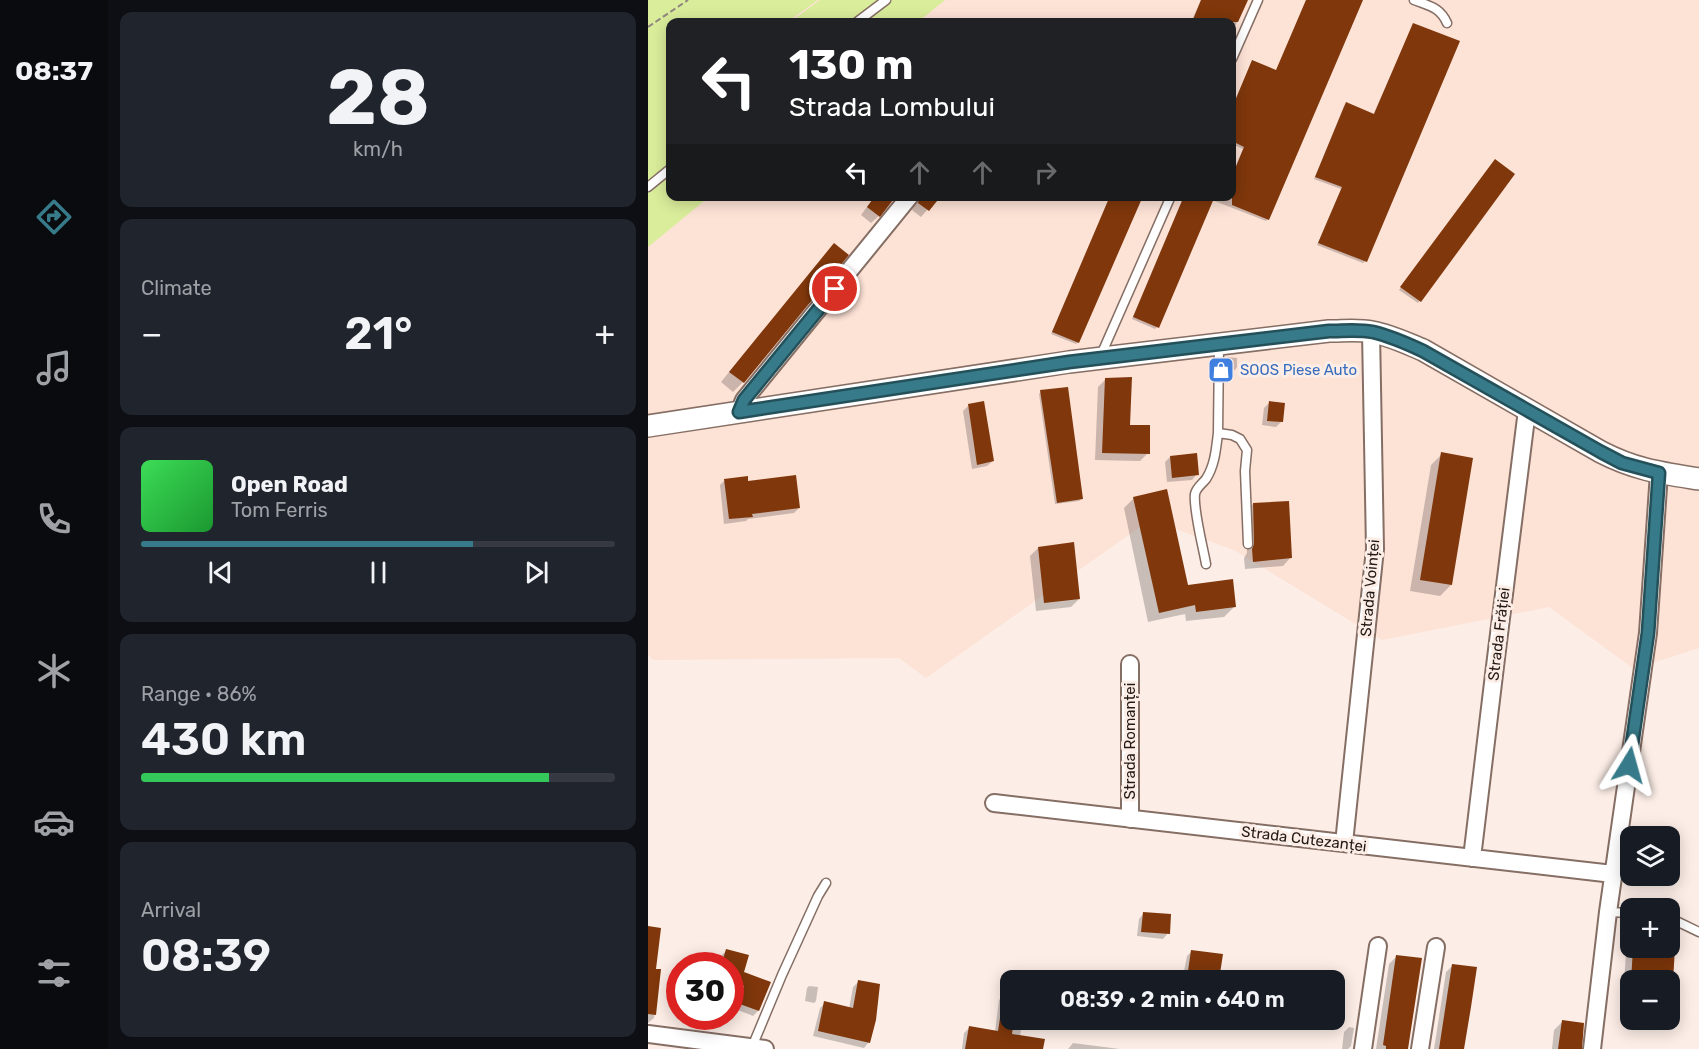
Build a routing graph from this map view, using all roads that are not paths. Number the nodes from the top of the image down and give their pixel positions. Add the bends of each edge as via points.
1 (886, 0) edge
2 (1258, 0) edge
3 (1414, 0) edge
4 (862, 18) edge
5 (1447, 23) dead end
6 (1236, 50) edge
7 (666, 172) edge
8 (648, 187) edge
9 (906, 201) edge
10 (1169, 201) edge
11 (1371, 332) junction
12 (1219, 344) junction
13 (1099, 359) junction
14 (1527, 410) junction
15 (739, 412) junction
16 (648, 426) edge
17 (1218, 433) junction
18 (1659, 473) junction
19 (1699, 479) edge
20 (1248, 544) dead end
21 (1206, 564) dead end
22 (1130, 664) dead end
23 (994, 803) dead end
24 (1130, 819) junction
25 (1344, 843) junction
26 (1472, 858) junction
27 (1613, 874) junction
28 (826, 883) dead end
29 (1608, 912) junction
30 (1620, 913) edge
31 (1680, 923) edge
32 (1699, 932) edge
33 (1378, 946) dead end
34 (1436, 947) dead end
35 (648, 1034) edge
36 (749, 1048) edge
37 (1363, 1049) edge
38 (1420, 1049) edge
39 (1592, 1049) edge

1 - 4 lane
2 - 6 lane
3 - 5 lane via 1438,10
7 - 8 lane
9 - 15 street via 744,400
10 - 13 lane
11 - 12 street via 1329,331
11 - 14 street via 1423,351
11 - 25 street, Strada Voinței via 1375,549
12 - 13 street
12 - 17 lane
13 - 15 street
14 - 18 street via 1622,463
14 - 26 street, Strada Frăției
15 - 16 street
17 - 20 lane via 1240,439 1247,450
17 - 21 lane via 1212,466 1195,491
18 - 19 street
18 - 27 street via 1648,633
22 - 24 street, Strada Romanței
23 - 24 street, Strada Cutezanței
24 - 25 street, Strada Cutezanței
25 - 26 street, Strada Cutezanței
26 - 27 street, Strada Cutezanței
27 - 29 street
28 - 36 lane
29 - 30 lane
29 - 39 street
31 - 32 lane
33 - 37 street
34 - 38 street
35 - 36 street

